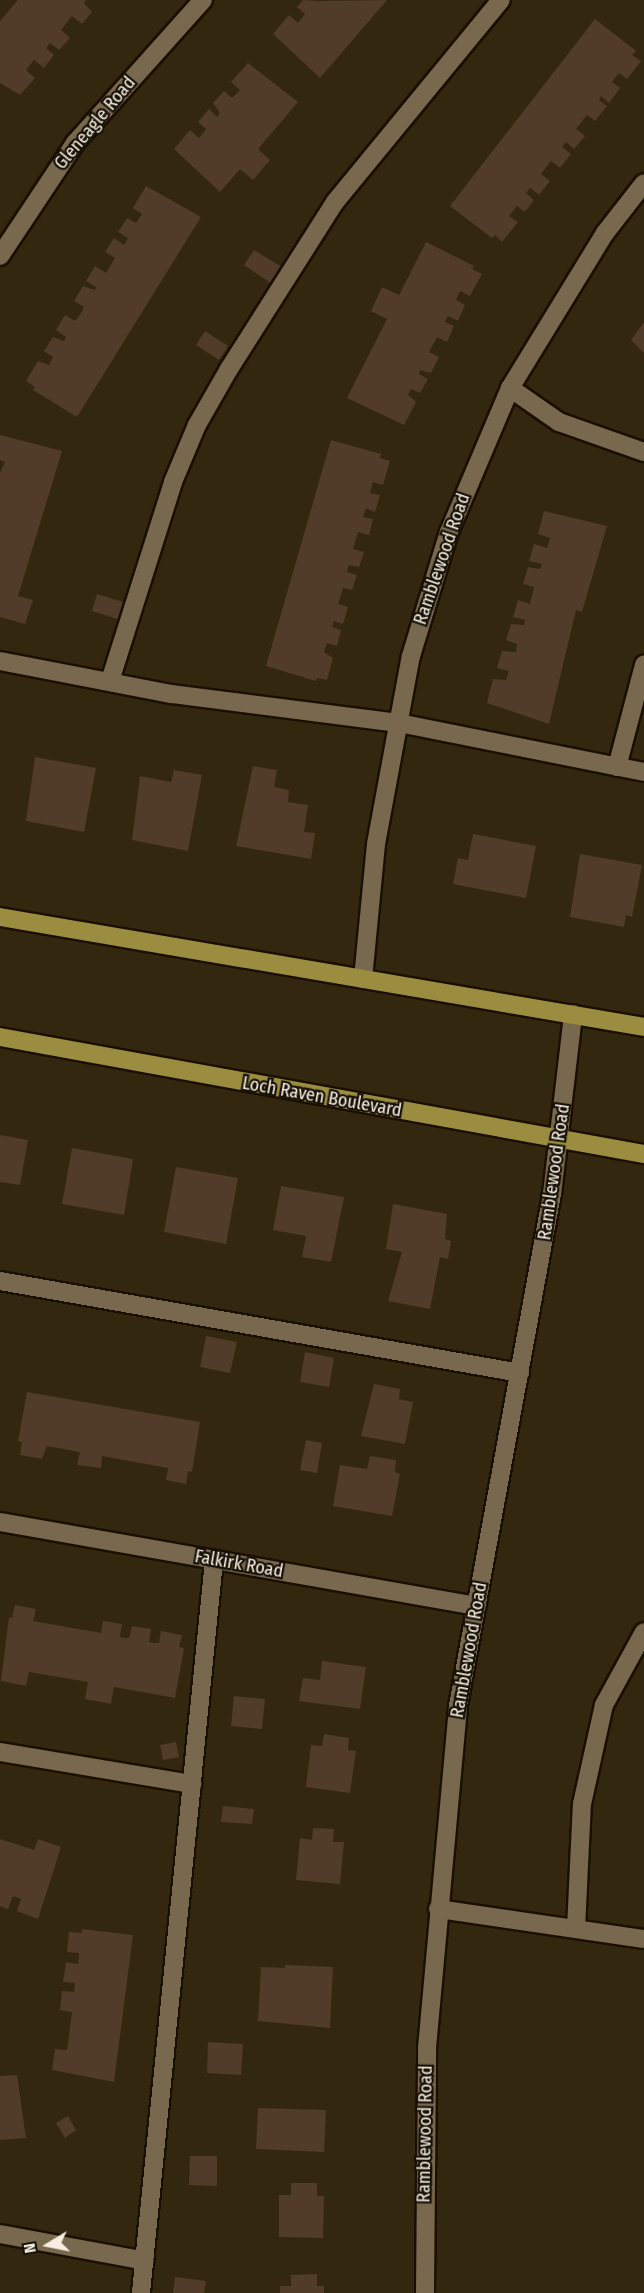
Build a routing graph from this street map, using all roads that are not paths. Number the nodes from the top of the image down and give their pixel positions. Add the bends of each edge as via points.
1 (203, 0) edge
2 (501, 0) edge
3 (644, 183) edge
4 (0, 256) edge
5 (510, 387) junction
6 (644, 452) edge
7 (0, 661) edge
8 (644, 665) edge
9 (110, 681) junction
10 (399, 723) junction
11 (617, 767) junction
12 (644, 772) edge
13 (0, 917) edge
14 (363, 980) junction
15 (573, 1014) junction
16 (644, 1027) edge
17 (0, 1036) edge
18 (561, 1140) junction
19 (644, 1154) edge
20 (0, 1281) edge
21 (520, 1373) junction
22 (0, 1522) edge
23 (214, 1560) junction
24 (477, 1606) junction
25 (644, 1632) edge
26 (0, 1752) edge
27 (192, 1784) junction
28 (438, 1910) junction
29 (576, 1929) junction
30 (644, 1939) edge
31 (0, 2234) edge
32 (145, 2261) junction
33 (141, 2293) edge
34 (424, 2293) edge

1 - 4 street, Gleneagle Road via 75,143
2 - 9 street via 335,202 229,369 197,425 173,482
3 - 5 street, Ramblewood Road via 605,233
5 - 6 street via 559,422
5 - 10 street, Ramblewood Road via 474,468 435,575 411,656
7 - 9 street
8 - 11 street
9 - 10 street via 263,708
10 - 11 street
10 - 14 street, Ramblewood Road via 376,844
11 - 12 street
13 - 14 main road
14 - 15 main road
15 - 16 main road
15 - 18 street, Ramblewood Road
17 - 18 main road, Loch Raven Boulevard
18 - 19 main road, Loch Raven Boulevard
18 - 21 street, Ramblewood Road
20 - 21 street
21 - 24 street, Ramblewood Road via 491,1509
22 - 23 street, Falkirk Road
23 - 24 street, Falkirk Road
23 - 27 street
24 - 28 street, Ramblewood Road via 458,1706
25 - 29 street via 604,1705 582,1804
26 - 27 street
27 - 32 street
28 - 29 street
28 - 34 street, Ramblewood Road via 427,2048
29 - 30 street
31 - 32 street
32 - 33 street

